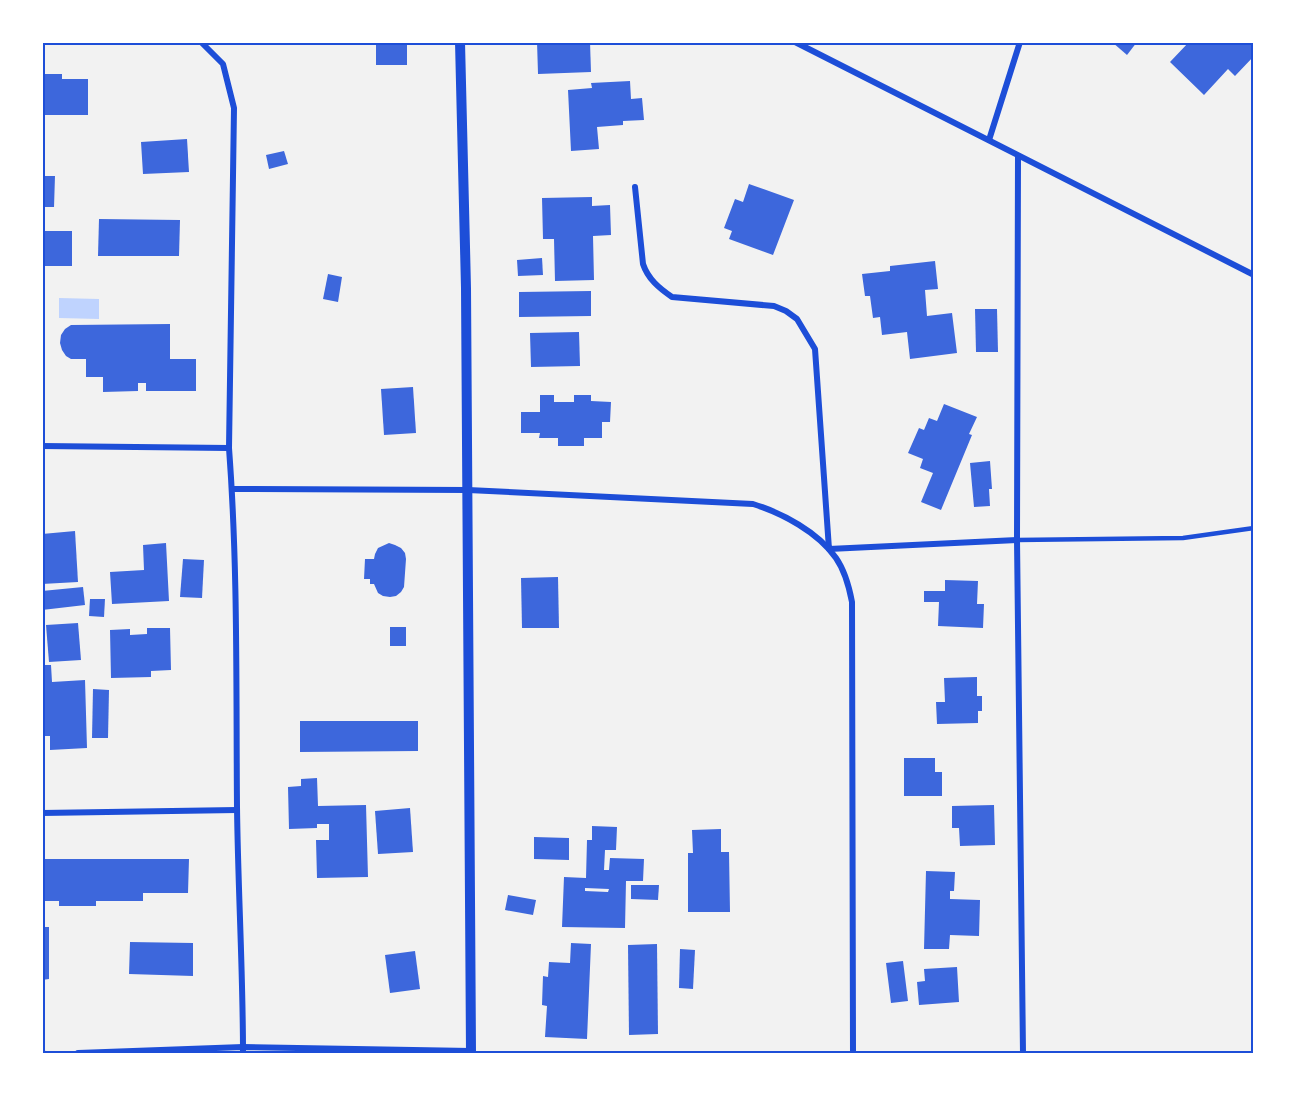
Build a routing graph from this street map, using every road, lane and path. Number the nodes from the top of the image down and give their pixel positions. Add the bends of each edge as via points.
1 (201, 42) edge
2 (460, 42) edge
3 (795, 42) edge
4 (1020, 42) edge
5 (989, 140) junction
6 (1018, 156) junction
7 (635, 188) dead end
8 (1254, 275) edge
9 (42, 446) edge
10 (229, 448) junction
11 (232, 489) junction
12 (468, 490) junction
13 (1254, 528) edge
14 (1017, 540) junction
15 (829, 549) junction
16 (237, 810) junction
17 (42, 813) edge
18 (243, 1050) edge
19 (471, 1052) edge
20 (78, 1053) edge
21 (853, 1053) edge
22 (1023, 1053) edge

1 - 10 street via 223,64 234,108
2 - 12 street
3 - 5 street
4 - 5 street
5 - 6 street
6 - 8 street
6 - 14 street
7 - 15 street via 643,264 661,289 672,297 774,306 797,319 814,349
9 - 10 street
10 - 11 street
11 - 12 street
11 - 16 street
12 - 15 street via 753,504 784,516
12 - 19 street
13 - 14 lane via 1184,538
14 - 15 street
14 - 22 street
15 - 21 street via 843,571 852,602
16 - 17 street
16 - 18 street
18 - 19 street
18 - 20 street

